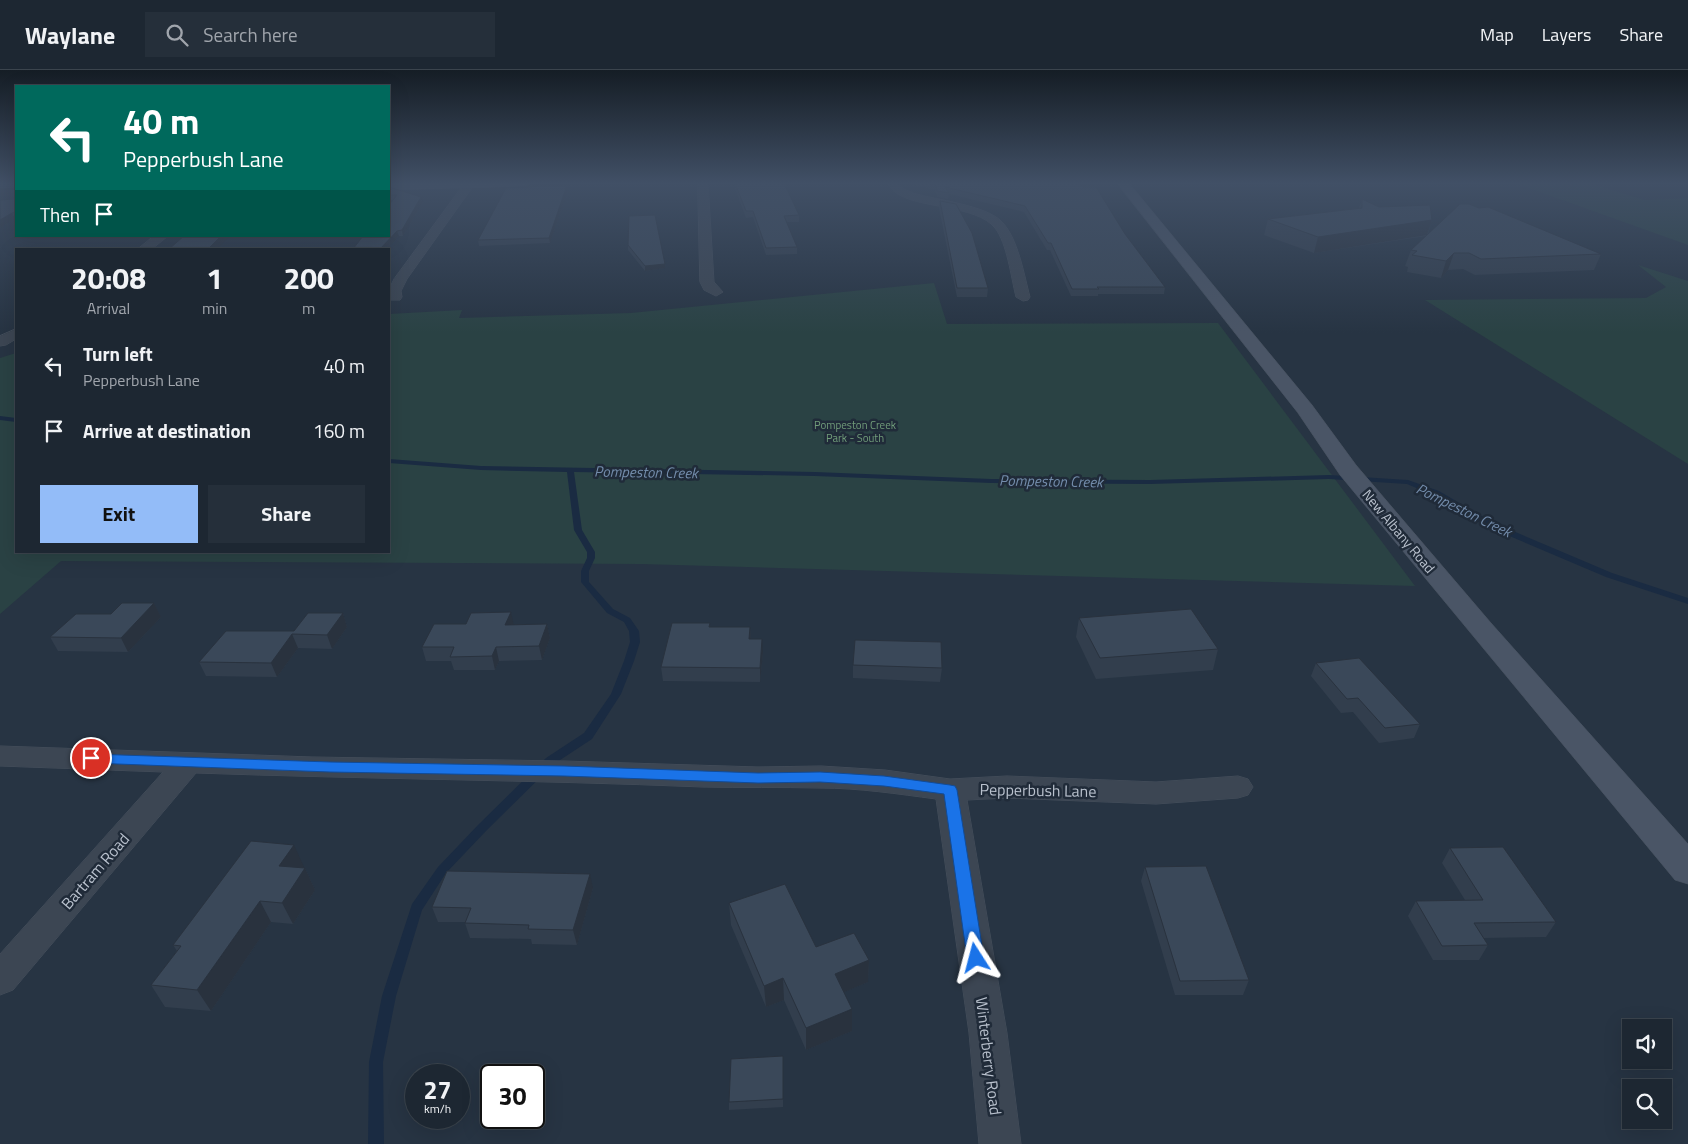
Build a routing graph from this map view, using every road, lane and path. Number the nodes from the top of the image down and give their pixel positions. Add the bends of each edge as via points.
1 (434, 233) edge
2 (705, 233) edge
3 (1002, 233) edge
4 (1163, 233) edge
5 (161, 237) edge
6 (145, 248) edge
7 (716, 292) dead end
8 (396, 297) dead end
9 (1023, 297) dead end
10 (15, 333) edge
11 (1, 342) dead end
12 (0, 756) edge
13 (189, 762) junction
14 (1238, 786) dead end
15 (950, 790) junction
16 (1688, 869) edge
17 (0, 979) edge
18 (1000, 1144) edge

1 - 8 street via 401,279 394,291
2 - 7 street via 707,282
3 - 9 street
4 - 16 main road, New Albany Road via 1305,409 1348,470
5 - 6 street
10 - 11 street
12 - 13 street, Pepperbush Lane
13 - 15 street, Pepperbush Lane via 820,777
13 - 17 street, Bartram Road
14 - 15 street, Pepperbush Lane via 1156,793 1007,787
15 - 18 street, Winterberry Road via 988,1033

